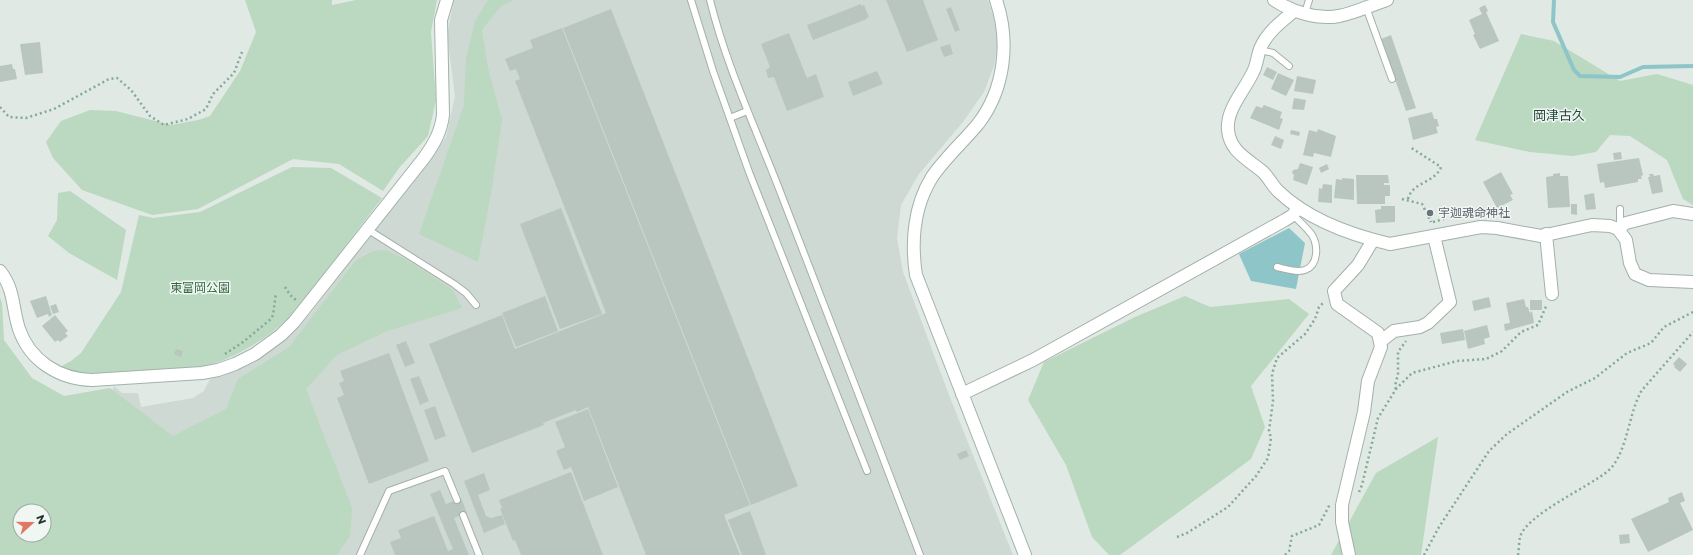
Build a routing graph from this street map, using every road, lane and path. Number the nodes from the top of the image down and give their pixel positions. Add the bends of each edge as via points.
1 (447, 0) edge
2 (691, 0) edge
3 (710, 0) edge
4 (996, 0) edge
5 (1274, 0) edge
6 (1309, 0) edge
7 (1377, 3) edge
8 (1299, 12) junction
9 (1260, 50) junction
10 (242, 52) dead end
11 (1289, 66) dead end
12 (1392, 79) dead end
13 (0, 107) edge
14 (748, 111) junction
15 (730, 118) junction
16 (1410, 147) dead end
17 (1402, 199) dead end
18 (1408, 199) junction
19 (1620, 209) dead end
20 (1295, 211) junction
21 (1693, 214) edge
22 (1430, 216) dead end
23 (1444, 218) dead end
24 (1431, 222) junction
25 (367, 229) junction
26 (1617, 229) junction
27 (1546, 234) junction
28 (1434, 236) junction
29 (1373, 240) junction
30 (1278, 268) dead end
31 (0, 271) edge
32 (1693, 282) edge
33 (285, 287) dead end
34 (1334, 290) junction
35 (276, 293) dead end
36 (1552, 294) joint
37 (476, 305) dead end
38 (305, 308) junction
39 (1693, 312) edge
40 (1398, 330) junction
41 (1693, 332) edge
42 (1381, 341) junction
43 (220, 356) dead end
44 (1396, 389) junction
45 (962, 394) junction
46 (867, 471) dead end
47 (1357, 495) dead end
48 (1333, 498) dead end
49 (457, 500) dead end
50 (463, 515) dead end
51 (1319, 525) junction
52 (1318, 531) dead end
53 (1177, 537) dead end
54 (360, 555) edge
55 (479, 555) edge
56 (920, 555) edge
57 (1025, 555) edge
58 (1285, 555) edge
59 (1349, 555) edge
60 (1424, 555) edge
61 (1518, 555) edge

1 - 25 street via 441,20 444,100 442,127 424,158
2 - 15 lane
3 - 14 lane via 716,24
4 - 45 street via 1005,41 1000,76 994,95 978,123 932,178 921,204 913,244 916,274
5 - 8 street
6 - 8 lane
7 - 8 street via 1340,16 1324,17
7 - 12 lane
8 - 9 street via 1274,28
9 - 11 lane via 1273,53
9 - 20 street via 1253,73 1231,112 1228,131 1235,150 1266,175
10 - 13 path via 234,73 213,94 206,108 188,119 164,125 150,116 131,90 117,78 109,78 54,109 26,118 9,117
14 - 15 lane
14 - 56 lane
15 - 46 lane
16 - 18 path via 1441,168 1435,175 1413,188
17 - 18 path
18 - 24 path via 1423,205
19 - 26 lane via 1620,225
20 - 29 street
20 - 30 lane via 1316,243 1316,256 1305,270
20 - 45 street via 1034,360
21 - 26 street via 1673,211 1626,223
22 - 24 path
23 - 24 path
25 - 37 lane via 454,284
25 - 38 street
26 - 27 street via 1592,225
26 - 32 street via 1626,240 1630,263 1635,274 1648,280
27 - 28 street via 1541,236 1481,227
27 - 36 street
28 - 29 street via 1390,244
28 - 40 street via 1450,302 1428,323 1420,327
29 - 34 street via 1358,265
31 - 38 street via 12,294 19,329 33,355 56,372 80,380 202,373 236,364 281,335
33 - 38 path
34 - 42 street via 1337,304 1378,333
34 - 53 path via 1319,307 1305,334 1277,358 1272,374 1274,401 1268,458 1256,476 1228,507
35 - 43 path via 271,319 243,342
36 - 44 path via 1538,326 1521,332 1502,351 1486,359 1457,361 1412,373
39 - 60 path via 1664,327 1651,343 1627,353 1595,378 1567,392 1507,434 1489,451 1439,527
40 - 42 street
40 - 44 path via 1399,336 1406,340 1398,352
41 - 61 path via 1639,395 1624,441 1608,470 1547,509 1530,524 1521,536
42 - 59 street via 1368,381 1364,412 1342,505 1342,522
44 - 47 path via 1378,418 1362,485
45 - 57 street
48 - 51 path
49 - 54 lane via 445,471 389,491
50 - 55 lane
51 - 52 path
51 - 58 path via 1292,536 1289,551

